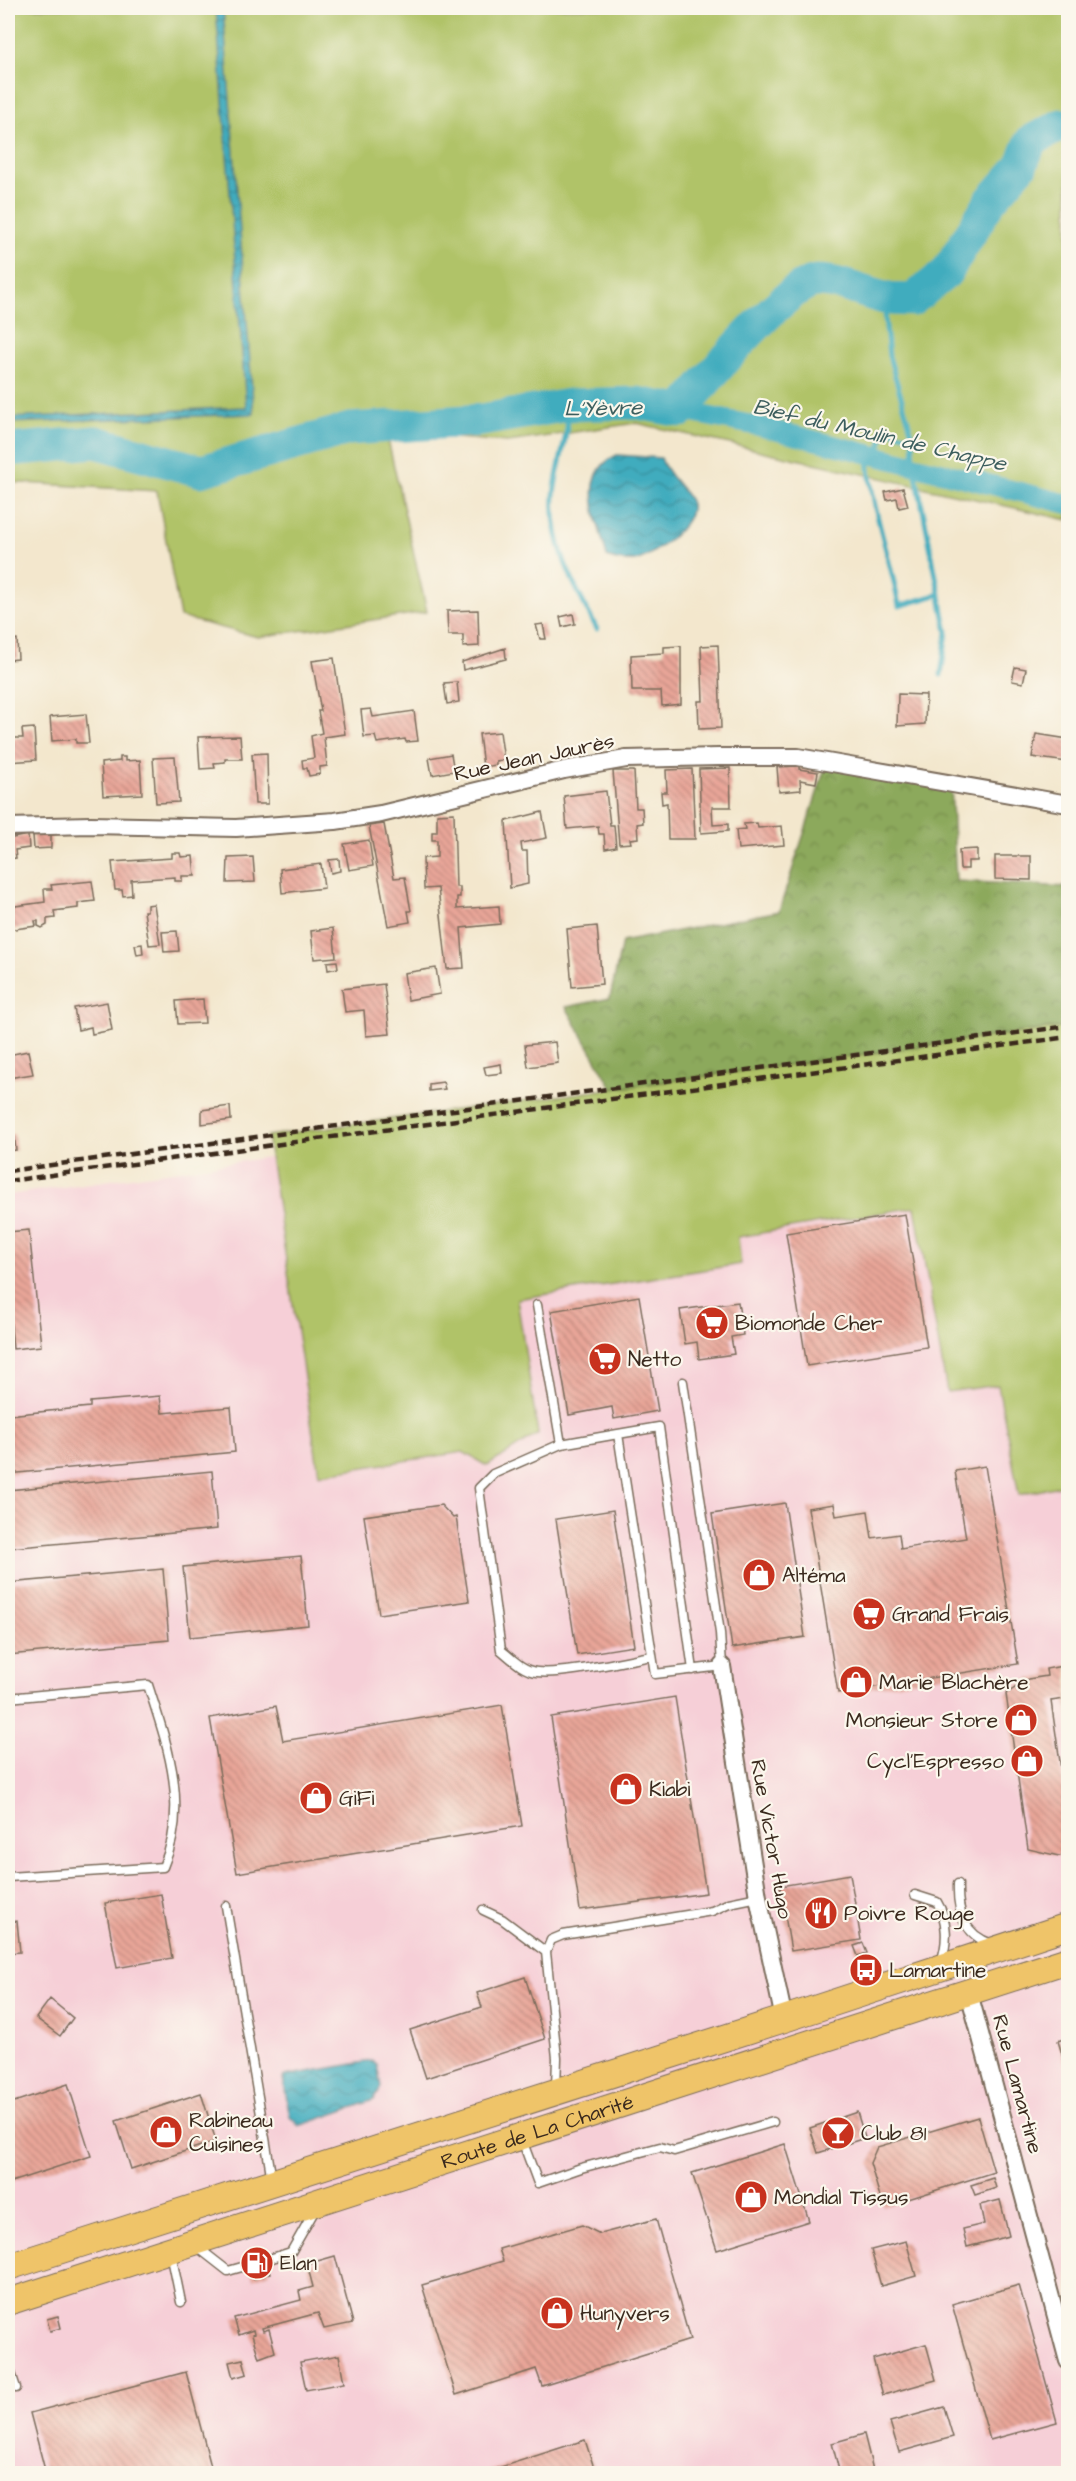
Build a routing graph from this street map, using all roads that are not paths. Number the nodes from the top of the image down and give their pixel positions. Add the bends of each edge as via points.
1 (1068, 804) edge
2 (8, 827) edge
3 (537, 1305) dead end
4 (683, 1382) dead end
5 (618, 1434) junction
6 (561, 1444) junction
7 (652, 1656) junction
8 (722, 1666) junction
9 (693, 1670) junction
10 (8, 1698) edge
11 (8, 1877) edge
12 (958, 1884) dead end
13 (915, 1895) dead end
14 (758, 1897) junction
15 (226, 1906) dead end
16 (483, 1910) dead end
17 (1068, 1926) edge
18 (1004, 1948) junction
19 (546, 1952) junction
20 (1068, 1960) edge
21 (938, 1968) junction
22 (969, 1993) junction
23 (784, 2019) junction
24 (556, 2091) junction
25 (773, 2122) dead end
26 (520, 2136) junction
27 (272, 2181) junction
28 (319, 2201) junction
29 (180, 2246) junction
30 (266, 2260) dead end
31 (249, 2265) dead end
32 (8, 2267) edge
33 (8, 2302) edge
34 (181, 2302) dead end
35 (1068, 2361) edge
36 (8, 2364) edge
37 (16, 2388) dead end

1 - 2 street, Rue Jean Jaurès via 798,757 626,759 335,821 236,828
3 - 6 lane
4 - 8 lane
5 - 6 lane
5 - 7 lane
5 - 9 lane via 659,1427
6 - 7 lane via 493,1474 479,1488 501,1650 535,1672
7 - 9 lane via 656,1674
8 - 9 lane
8 - 14 street, Rue Victor Hugo
10 - 11 lane via 148,1685 165,1738 177,1818 172,1848 163,1867
12 - 18 lane via 958,1905 965,1926 981,1941
13 - 21 lane via 937,1902 942,1909 945,1946
14 - 19 lane via 712,1911 563,1935 551,1940
14 - 23 street, Rue Victor Hugo
15 - 27 lane
16 - 19 lane via 502,1919
17 - 18 main road, Route de La Charité
18 - 21 main road, Route de La Charité
19 - 24 lane via 557,2058
20 - 22 main road, Route de La Charité
21 - 23 main road, Route de La Charité
22 - 26 main road, Route de La Charité
22 - 35 street, Rue Lamartine
23 - 24 main road, Route de La Charité
24 - 27 main road, Route de La Charité
25 - 26 lane via 674,2151 660,2147 538,2183
26 - 28 main road, Route de La Charité
27 - 32 main road, Route de La Charité
28 - 29 main road, Route de La Charité
28 - 30 lane via 291,2252
29 - 31 lane via 228,2271
29 - 33 main road, Route de La Charité
29 - 34 lane
36 - 37 lane

